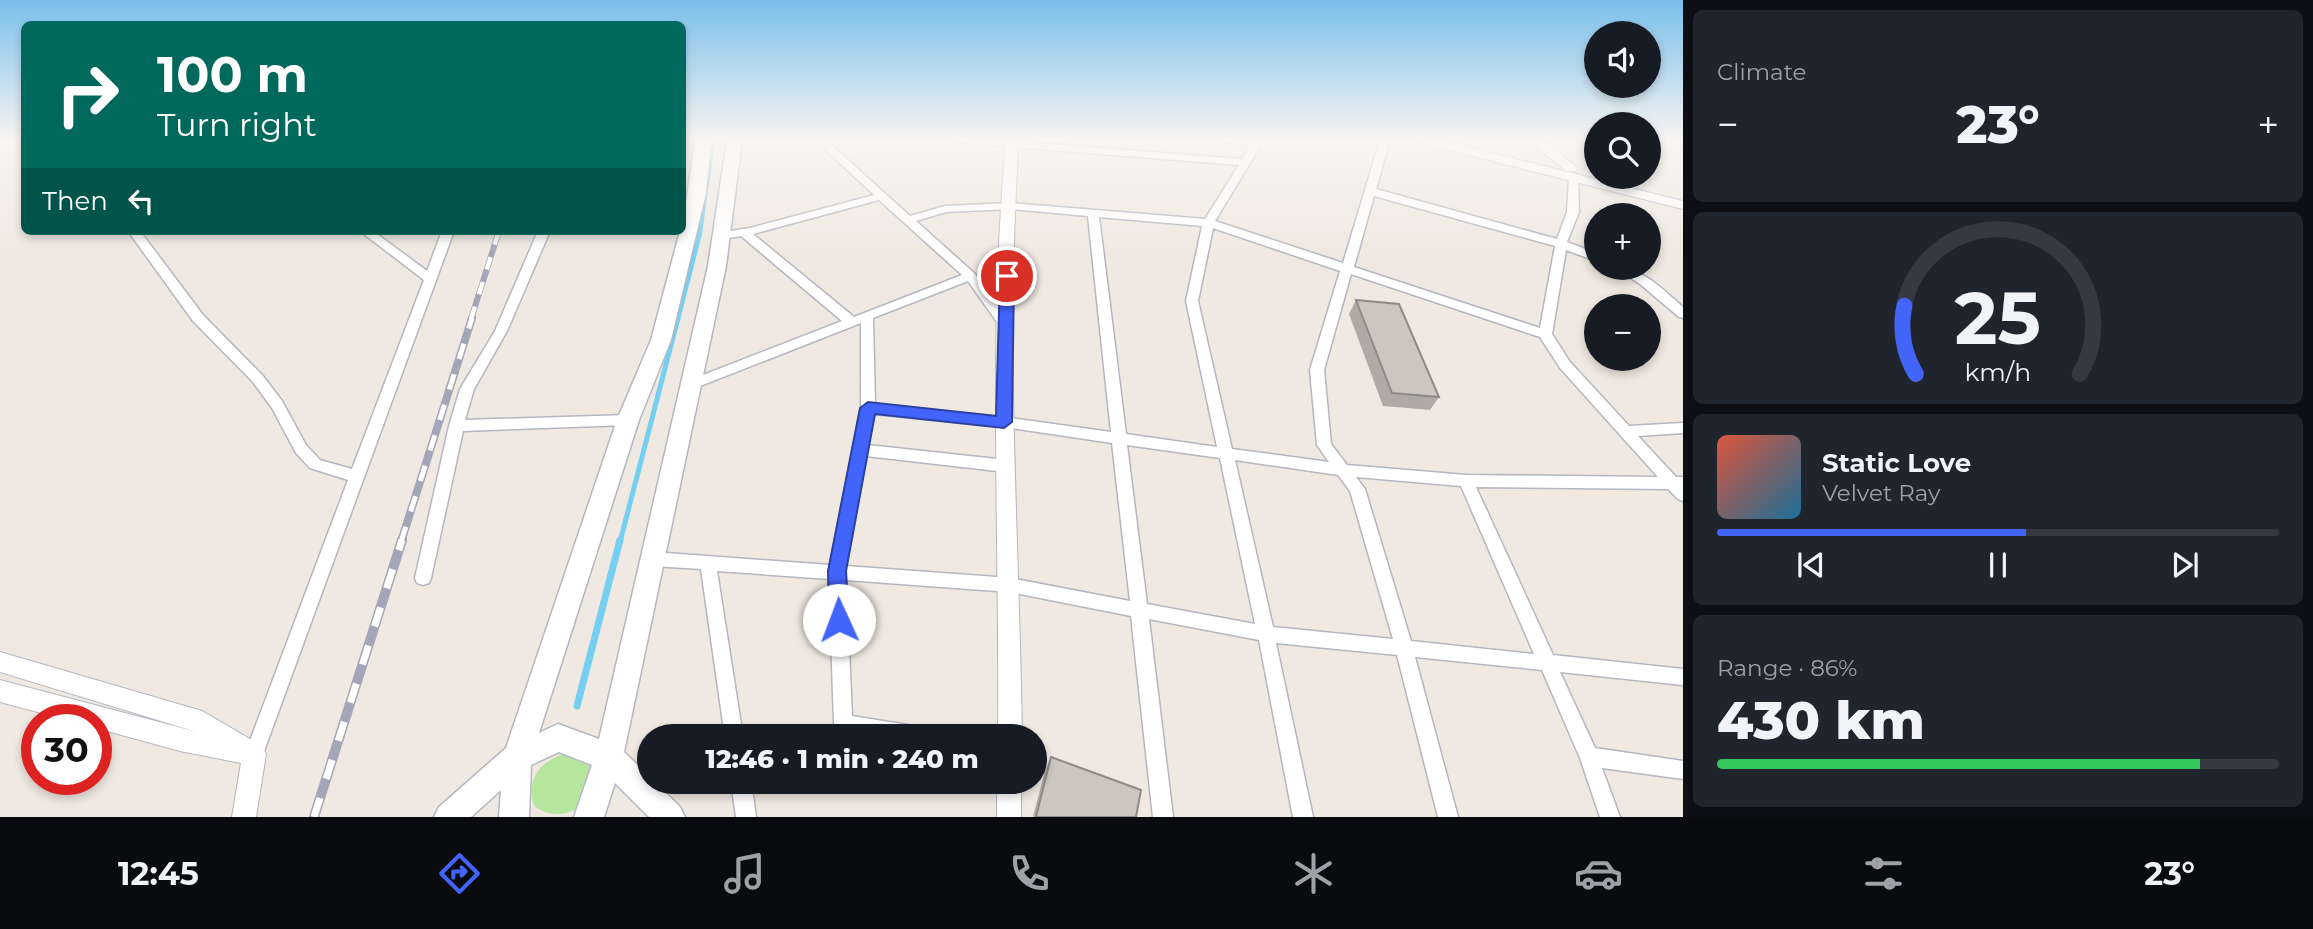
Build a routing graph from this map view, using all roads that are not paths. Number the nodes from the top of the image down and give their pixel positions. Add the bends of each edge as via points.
1 (699, 178) edge
2 (734, 178) edge
3 (862, 178) edge
4 (1011, 178) edge
5 (1236, 178) edge
6 (1373, 178) edge
7 (1573, 178) edge
8 (1593, 178) edge
9 (1654, 189) edge
10 (1369, 191) junction
11 (881, 196) junction
12 (1683, 196) edge
13 (1683, 205) edge
14 (1011, 206) junction
15 (1093, 213) junction
16 (908, 220) junction
17 (1208, 223) junction
18 (732, 233) junction
19 (137, 235) edge
20 (371, 235) edge
21 (446, 235) edge
22 (542, 235) edge
23 (1561, 244) junction
24 (1584, 253) edge
25 (1346, 267) junction
26 (970, 276) junction
27 (430, 279) junction
28 (1642, 280) edge
29 (1683, 314) edge
30 (859, 319) junction
31 (1004, 322) junction
32 (1545, 334) junction
33 (690, 385) junction
34 (868, 408) junction
35 (628, 420) junction
36 (1004, 422) junction
37 (456, 426) junction
38 (1683, 428) edge
39 (1626, 432) junction
40 (1119, 439) junction
41 (860, 450) junction
42 (1226, 454) junction
43 (1006, 466) junction
44 (1342, 470) junction
45 (356, 476) junction
46 (1466, 481) junction
47 (1678, 483) edge
48 (1683, 495) edge
49 (653, 559) junction
50 (709, 563) junction
51 (837, 571) junction
52 (423, 578) dead end
53 (1010, 585) junction
54 (1139, 609) junction
55 (1266, 634) junction
56 (1404, 648) junction
57 (0, 663) edge
58 (1547, 663) junction
59 (1683, 677) edge
60 (0, 691) edge
61 (732, 724) edge
62 (849, 724) edge
63 (1010, 724) edge
64 (254, 754) junction
65 (517, 757) junction
66 (609, 757) junction
67 (1589, 757) junction
68 (1683, 770) edge
69 (743, 794) edge
70 (1009, 794) edge
71 (244, 817) edge
72 (449, 817) edge
73 (514, 817) edge
74 (589, 817) edge
75 (670, 817) edge
76 (746, 817) edge
77 (1009, 817) edge
78 (1163, 817) edge
79 (1303, 817) edge
80 (1448, 817) edge
81 (1610, 817) edge

1 - 35 main road via 661,340
2 - 18 main road
3 - 11 street
4 - 14 street
5 - 17 street
6 - 10 street
7 - 23 street via 1573,212
8 - 13 street
9 - 12 street
10 - 23 street
10 - 25 street
11 - 16 street
11 - 18 street
14 - 15 street
14 - 16 street via 945,209
14 - 31 street
15 - 17 street
15 - 40 street
16 - 26 street
17 - 25 street
17 - 42 street via 1192,300
18 - 30 street
18 - 33 main road via 718,266
19 - 45 street via 198,318 278,405 301,449 316,464
20 - 27 street
21 - 27 street
22 - 37 street via 501,331 467,389
23 - 24 street
23 - 32 street
25 - 32 street
25 - 44 street via 1317,370 1324,445
26 - 30 street
26 - 31 street
27 - 45 street
28 - 29 street
30 - 33 street
30 - 34 street
31 - 36 street
32 - 39 street via 1565,365
33 - 49 main road
34 - 36 street
34 - 41 street
35 - 37 street
35 - 65 main road
36 - 40 street
36 - 43 street
37 - 52 street
38 - 39 street
39 - 47 street
40 - 42 street
40 - 54 street
41 - 43 street
41 - 51 street
42 - 44 street
42 - 55 street
43 - 53 street
44 - 46 street
44 - 56 street via 1357,489
45 - 64 street
46 - 47 street
46 - 58 street
47 - 48 street
49 - 50 street
49 - 66 main road
50 - 51 street
50 - 61 street
51 - 53 street
51 - 62 street via 843,723
53 - 54 street
53 - 63 street
54 - 55 street
54 - 78 street
55 - 56 street
55 - 79 street
56 - 58 street
56 - 80 street
57 - 64 street via 202,722
58 - 59 street
58 - 67 street
60 - 64 street via 180,740
64 - 71 street
65 - 66 main road via 558,738
65 - 72 main road
65 - 73 main road
66 - 74 main road
66 - 75 main road
67 - 68 street
67 - 81 street
69 - 76 street
70 - 77 street

